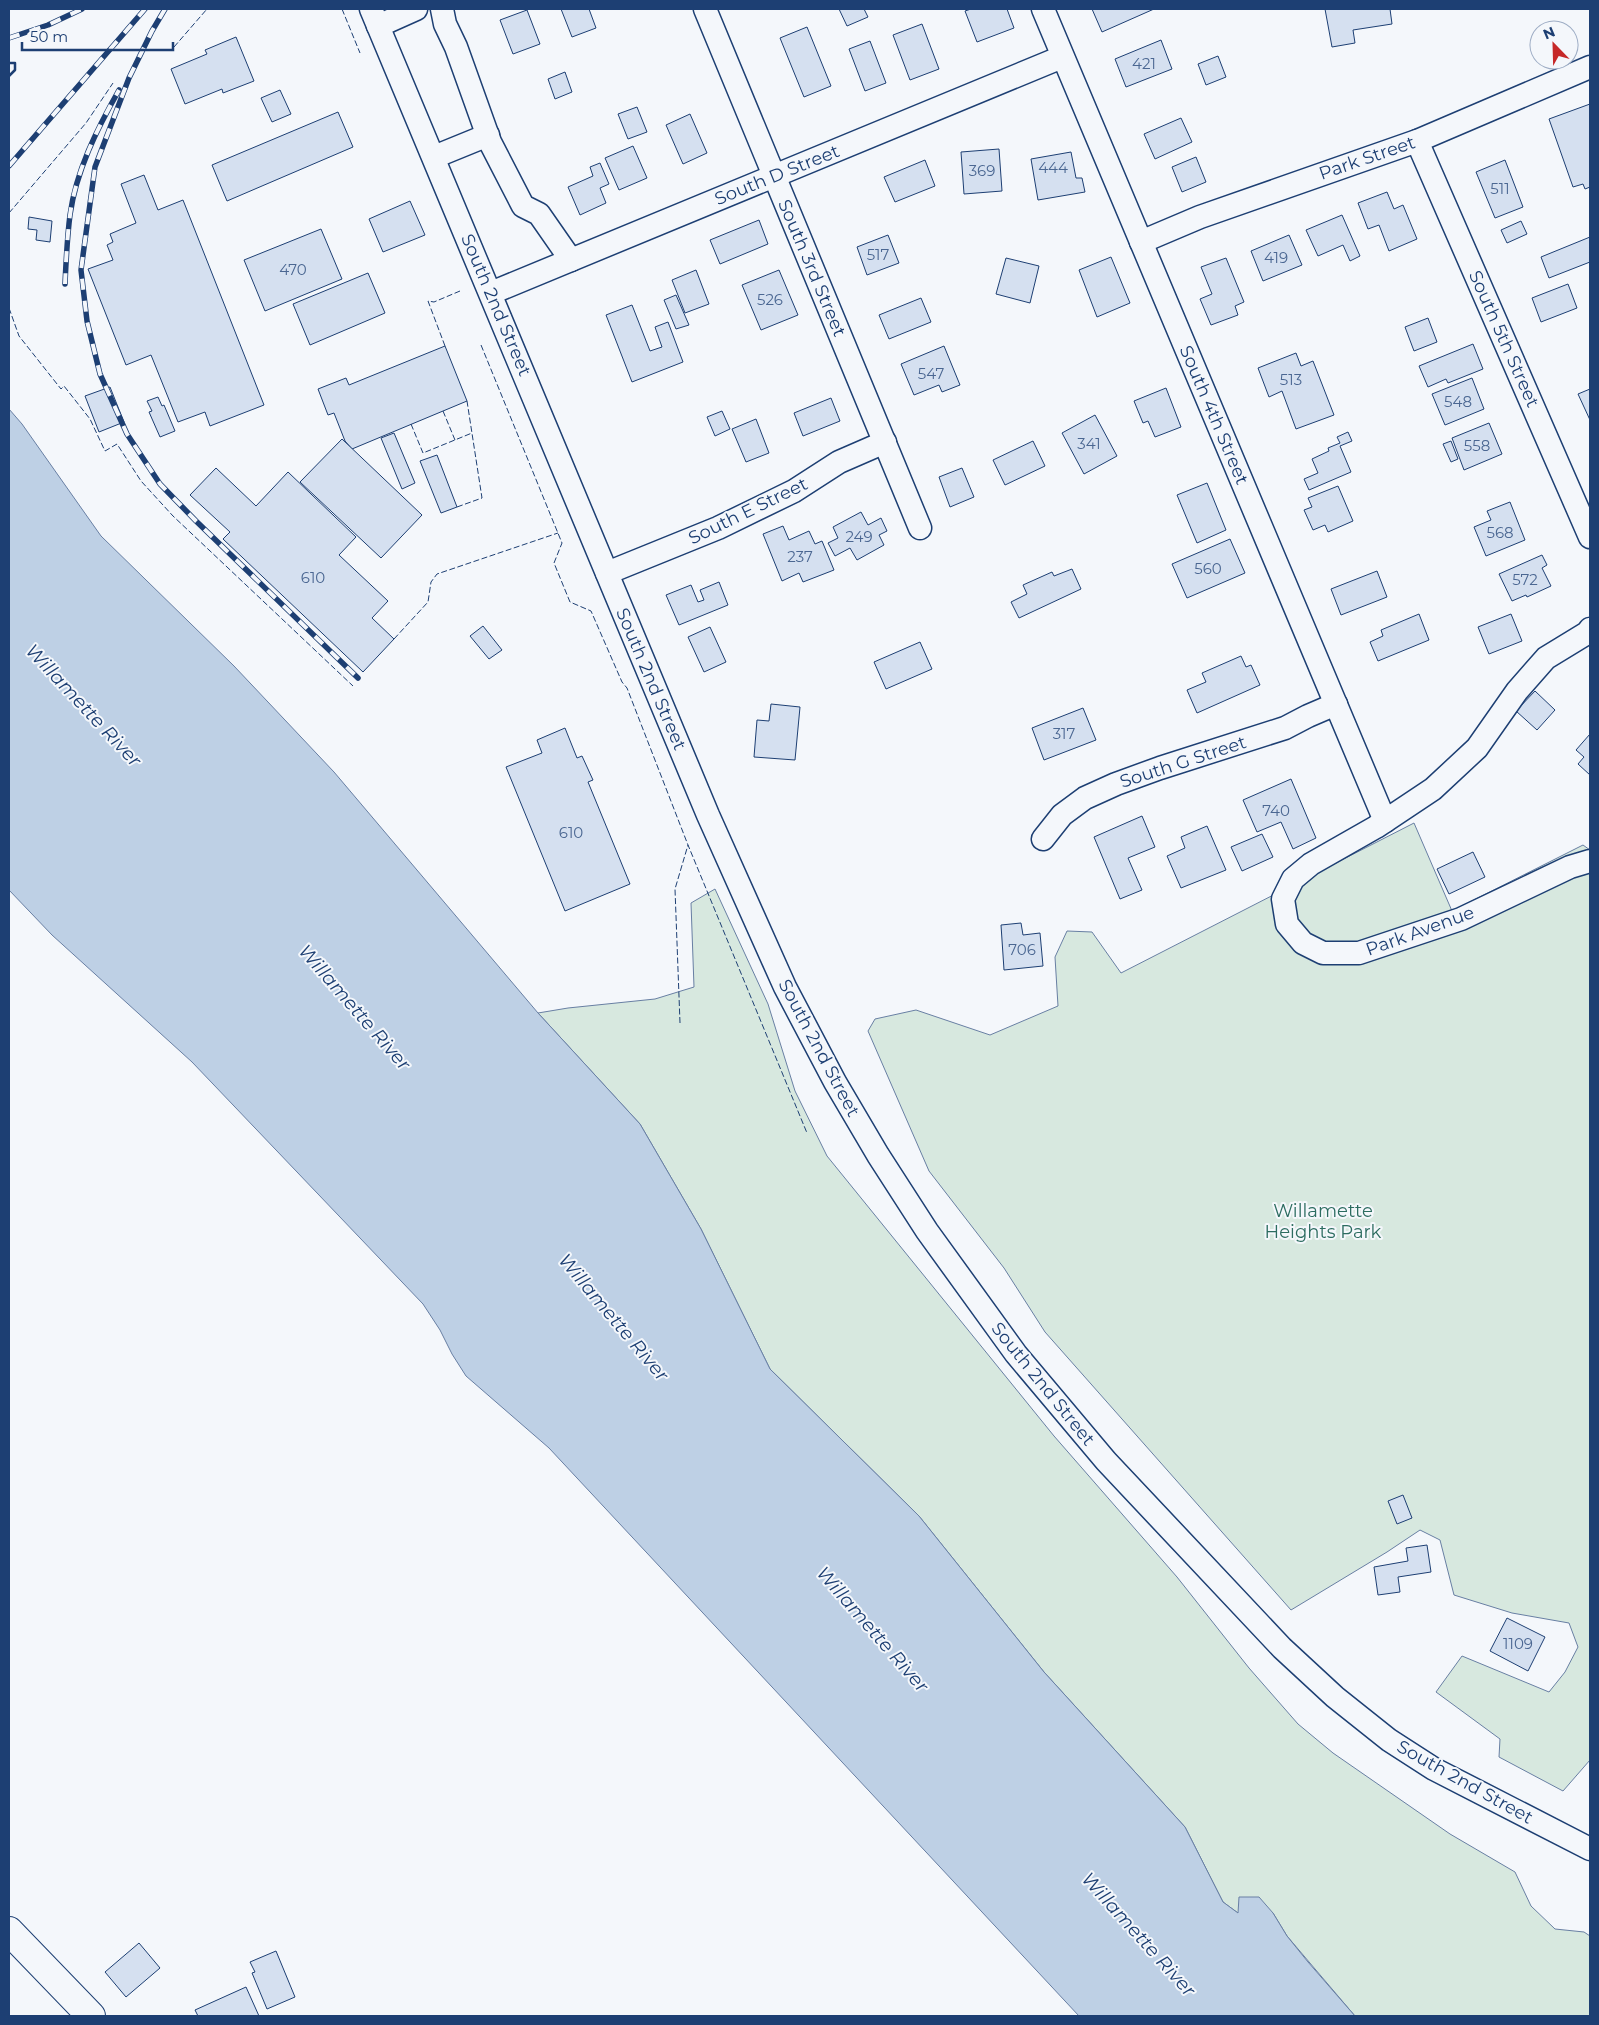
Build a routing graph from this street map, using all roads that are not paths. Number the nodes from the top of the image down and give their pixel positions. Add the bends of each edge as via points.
1 (416, 9) edge
2 (442, 9) edge
3 (705, 9) edge
4 (1043, 9) edge
5 (374, 17) edge
6 (1062, 57) junction
7 (1590, 67) edge
8 (488, 135) junction
9 (1417, 141) junction
10 (434, 157) junction
11 (774, 176) junction
12 (1142, 242) junction
13 (571, 260) junction
14 (491, 293) junction
15 (885, 442) junction
16 (920, 528) dead end
17 (1590, 537) edge
18 (607, 573) junction
19 (1590, 629) edge
20 (1336, 704) junction
21 (1385, 820) junction
22 (1043, 839) dead end
23 (1590, 861) edge
24 (1590, 1849) edge
25 (9, 1932) edge
26 (91, 2016) edge

1 - 5 street
2 - 8 street via 444,24 456,47
3 - 11 street, South 3rd Street
4 - 6 street, South 4th Street
5 - 10 street, South 2nd Street
6 - 11 street, South D Street
6 - 12 street, South 4th Street
7 - 9 street, Park Street
8 - 10 street
8 - 13 street via 523,206 539,214
9 - 12 street, Park Street via 1200,217
9 - 17 street, South 5th Street
10 - 14 street, South 2nd Street
11 - 13 street, South D Street
11 - 15 street, South 3rd Street
12 - 20 street, South 4th Street
13 - 14 street, South D Street
14 - 18 street, South 2nd Street
15 - 16 street, South 3rd Street
15 - 18 street, South E Street via 840,462 794,491 718,528
18 - 24 street, South 2nd Street via 708,815 785,988 878,1155 1016,1354 1106,1461 1282,1648 1334,1697 1389,1740 1434,1769
19 - 21 street, Park Avenue via 1546,658 1477,748 1433,789
20 - 21 street, South 4th Street
20 - 22 street, South G Street via 1286,728 1160,768 1085,798 1062,815
21 - 23 street, Park Avenue via 1311,864 1293,879 1283,899 1287,924 1303,943 1323,953 1359,953 1462,919 1570,867
25 - 26 main road

